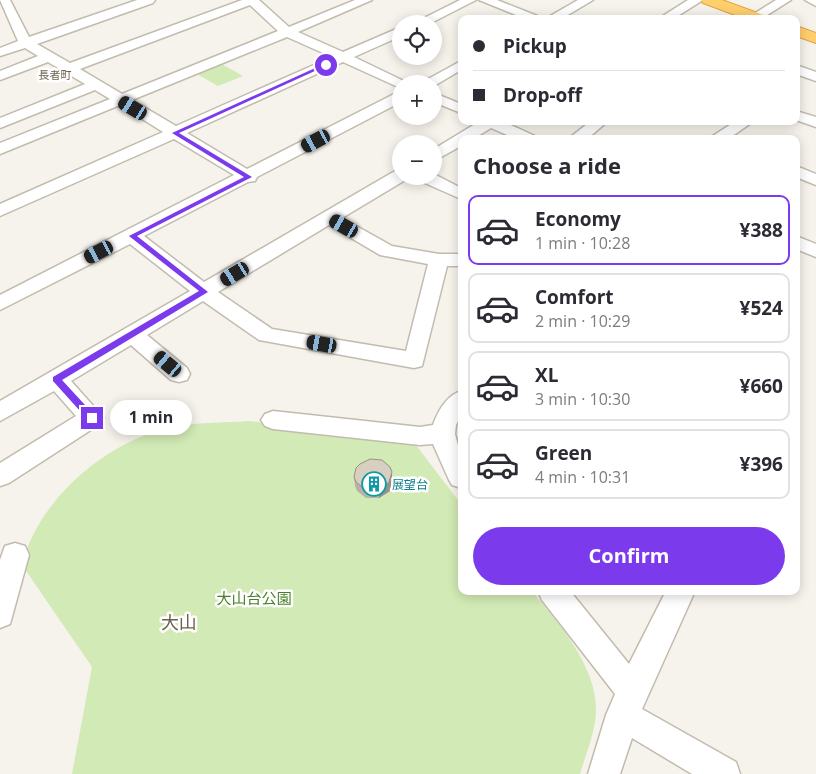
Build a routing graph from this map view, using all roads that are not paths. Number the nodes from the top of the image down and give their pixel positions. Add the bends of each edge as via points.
1 (4, 0) edge
2 (149, 0) edge
3 (253, 0) edge
4 (366, 0) edge
5 (470, 0) edge
6 (485, 0) edge
7 (587, 0) edge
8 (697, 0) edge
9 (708, 0) edge
10 (785, 0) edge
11 (811, 0) edge
12 (816, 2) edge
13 (438, 15) edge
14 (528, 15) edge
15 (559, 15) edge
16 (671, 15) edge
17 (748, 15) edge
18 (761, 15) edge
19 (7, 22) edge
20 (287, 32) junction
21 (800, 32) edge
22 (392, 35) edge
23 (816, 38) edge
24 (25, 42) junction
25 (0, 52) edge
26 (47, 57) junction
27 (343, 58) junction
28 (458, 67) edge
29 (67, 69) junction
30 (800, 71) edge
31 (442, 75) edge
32 (0, 77) edge
33 (816, 77) edge
34 (392, 79) edge
35 (96, 85) junction
36 (0, 87) edge
37 (120, 100) junction
38 (392, 101) edge
39 (442, 101) edge
40 (458, 108) edge
41 (800, 116) edge
42 (816, 122) edge
43 (0, 123) edge
44 (484, 125) edge
45 (499, 125) edge
46 (595, 125) edge
47 (741, 125) edge
48 (0, 128) edge
49 (175, 133) junction
50 (468, 135) edge
51 (520, 135) edge
52 (582, 135) edge
53 (726, 135) edge
54 (19, 141) junction
55 (458, 141) edge
56 (0, 149) edge
57 (442, 151) edge
58 (800, 173) edge
59 (248, 177) junction
60 (392, 180) edge
61 (816, 180) edge
62 (442, 185) edge
63 (458, 193) edge
64 (0, 211) edge
65 (329, 218) junction
66 (132, 236) junction
67 (800, 244) edge
68 (816, 252) edge
69 (439, 260) junction
70 (458, 260) edge
71 (204, 292) junction
72 (0, 303) edge
73 (132, 334) junction
74 (179, 374) dead end
75 (56, 379) junction
76 (458, 404) edge
77 (0, 412) edge
78 (273, 420) dead end
79 (442, 433) junction
80 (458, 474) edge
81 (0, 476) edge
82 (15, 555) dead end
83 (555, 595) edge
84 (679, 595) edge
85 (2, 602) edge
86 (627, 703) junction
87 (604, 774) edge
88 (724, 774) edge

1 - 19 street
2 - 24 street
3 - 20 street
3 - 29 street
4 - 20 street
5 - 13 street
6 - 14 street
7 - 15 street
8 - 16 street
9 - 17 highway
10 - 18 street
11 - 12 street
19 - 24 street
20 - 27 street
20 - 37 street
21 - 23 highway
22 - 27 street
24 - 25 street
24 - 26 street
26 - 29 street
26 - 32 street
27 - 34 street
27 - 49 street
28 - 31 street
29 - 35 street
30 - 33 street
32 - 36 street via 7,84
35 - 37 street
35 - 43 street
37 - 49 street
37 - 54 street
38 - 59 street
39 - 40 street
41 - 42 street
44 - 50 street
45 - 51 street
46 - 52 street
47 - 53 street
48 - 54 street
49 - 59 street
49 - 64 street
54 - 56 street
55 - 57 street
58 - 61 street
59 - 66 street
60 - 65 street
62 - 63 street
65 - 69 street via 387,251
65 - 71 street
66 - 71 street
66 - 72 street
67 - 68 street
69 - 70 street
69 - 71 street via 414,360 266,335
71 - 73 street
73 - 74 street
73 - 75 street
75 - 77 street
75 - 81 street via 92,418
76 - 79 street
78 - 79 street via 420,436
79 - 80 street
82 - 85 street
83 - 86 street
84 - 86 street
86 - 87 street
86 - 88 street

